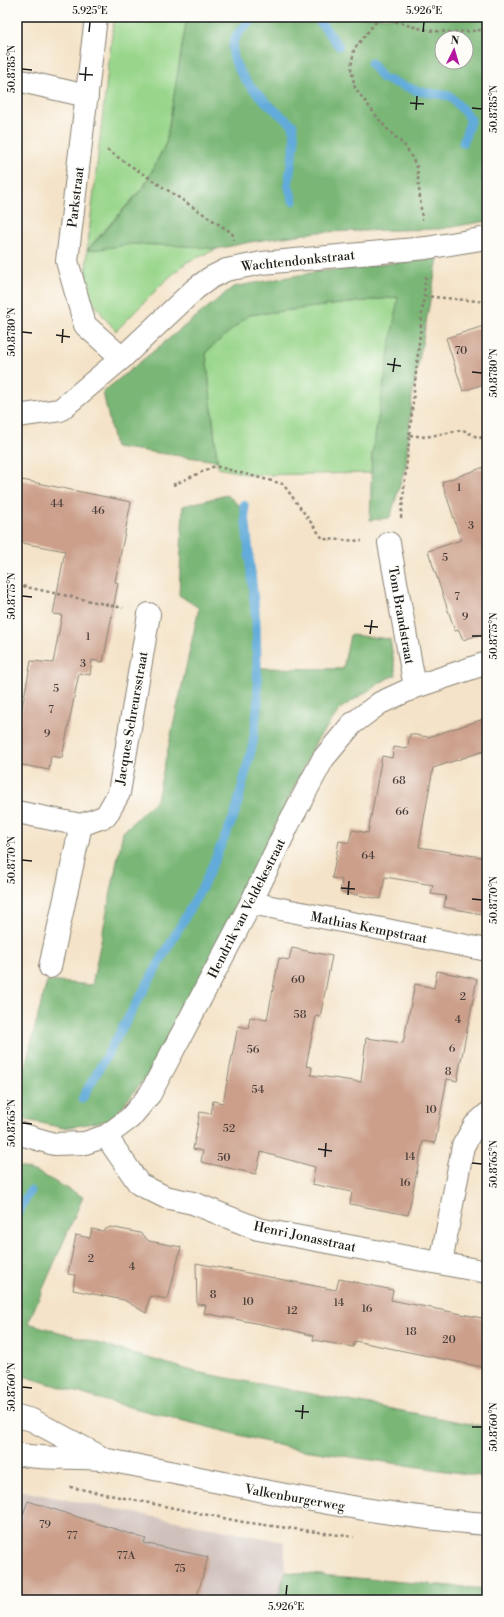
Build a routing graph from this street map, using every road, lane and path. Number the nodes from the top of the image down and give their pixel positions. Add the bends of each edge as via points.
1 (96, 17) edge
2 (380, 17) edge
3 (384, 17) edge
4 (487, 29) edge
5 (17, 80) edge
6 (87, 96) junction
7 (82, 134) junction
8 (421, 208) dead end
9 (487, 238) edge
10 (426, 248) junction
11 (241, 266) junction
12 (424, 296) junction
13 (487, 302) edge
14 (122, 358) junction
15 (17, 416) edge
16 (410, 436) junction
17 (487, 436) edge
18 (173, 485) dead end
19 (389, 543) junction
20 (17, 585) edge
21 (149, 614) joint
22 (487, 663) edge
23 (415, 688) junction
24 (17, 812) edge
25 (81, 825) junction
26 (251, 903) junction
27 (487, 950) edge
28 (50, 967) dead end
29 (487, 1114) edge
30 (17, 1133) edge
31 (106, 1136) junction
32 (441, 1263) junction
33 (487, 1272) edge
34 (17, 1416) edge
35 (17, 1454) edge
36 (105, 1460) junction
37 (487, 1524) edge

1 - 6 street, Parkstraat
2 - 8 path via 354,49 351,68 355,88 385,127 406,147 417,167
3 - 4 path via 425,30 452,33
5 - 6 street
6 - 7 street, Parkstraat
7 - 11 path via 232,233
7 - 14 street, Parkstraat via 67,262 85,325
9 - 10 street, Wachtendonkstraat
10 - 11 street, Wachtendonkstraat
10 - 12 path
11 - 14 street, Wachtendonkstraat via 215,275 195,289
12 - 13 path
12 - 16 path
14 - 15 street, Wachtendonkstraat via 60,410
16 - 17 path via 425,437 463,430 479,438
16 - 19 path via 400,523
18 - 19 path via 215,466 283,484 323,539
19 - 23 street, Tom Brandstraat
20 - 21 path
21 - 25 street, Jacques Schreursstraat via 119,793 106,816
22 - 23 street, Hendrik van Veldekestraat
23 - 26 street, Hendrik van Veldekestraat via 380,703 352,724 323,758
24 - 25 street
25 - 28 street
26 - 27 street, Mathias Kempstraat
26 - 31 street, Hendrik van Veldekestraat via 150,1094 130,1118
29 - 32 street via 475,1125 463,1146
30 - 31 street, Hendrik van Veldekestraat via 54,1144 85,1143
31 - 32 street, Henri Jonasstraat via 139,1184 165,1197 194,1203 258,1228
32 - 33 street, Henri Jonasstraat
34 - 36 street, Valkenburgerweg via 32,1420
35 - 36 street, Valkenburgerweg
36 - 37 street, Valkenburgerweg via 274,1494 383,1512

